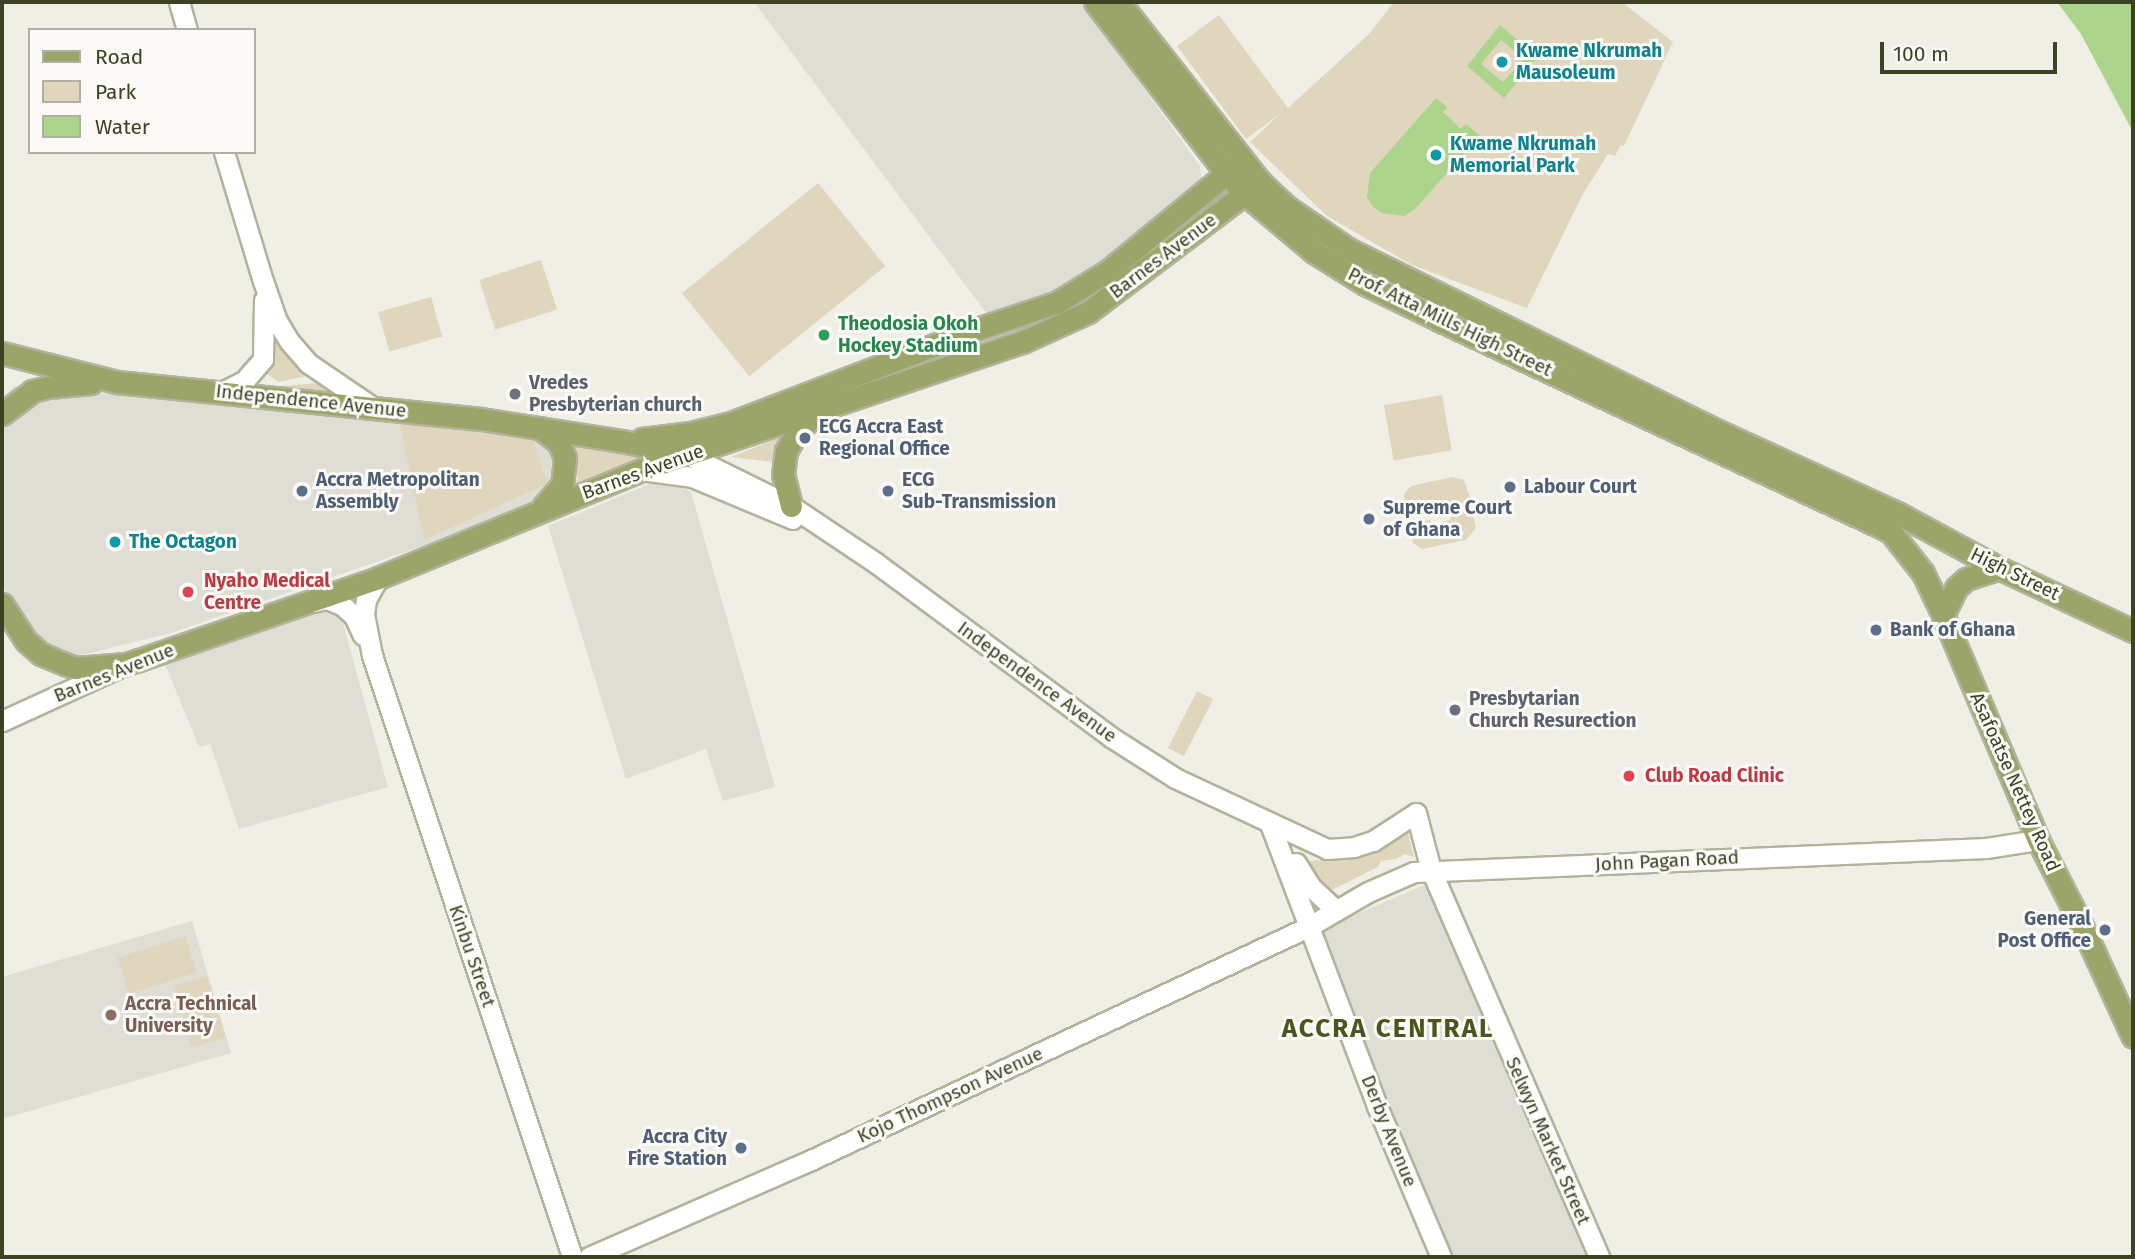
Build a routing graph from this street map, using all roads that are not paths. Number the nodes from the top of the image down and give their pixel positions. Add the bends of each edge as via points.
1 (179, 2) edge
2 (1095, 2) edge
3 (1119, 2) edge
4 (186, 28) edge
5 (225, 154) edge
6 (1234, 168) junction
7 (1252, 188) junction
8 (263, 281) junction
9 (2, 353) edge
10 (117, 382) junction
11 (222, 392) junction
12 (824, 407) junction
13 (374, 408) junction
14 (2, 414) edge
15 (533, 425) junction
16 (622, 441) junction
17 (688, 455) junction
18 (641, 470) junction
19 (791, 506) junction
20 (539, 511) junction
21 (814, 523) junction
22 (1894, 523) junction
23 (1999, 568) junction
24 (377, 578) junction
25 (309, 603) junction
26 (2, 604) edge
27 (1943, 615) junction
28 (2133, 631) edge
29 (372, 655) junction
30 (126, 664) junction
31 (2, 720) edge
32 (1277, 827) junction
33 (2038, 840) junction
34 (1327, 849) junction
35 (1297, 864) junction
36 (1431, 870) junction
37 (1336, 910) junction
38 (1308, 926) junction
39 (2133, 1037) edge
40 (572, 1257) edge
41 (589, 1257) edge
42 (1441, 1257) edge
43 (1599, 1257) edge

1 - 4 main road
2 - 6 main road, Prof. Atta Mills High Street
3 - 6 main road, Prof. Atta Mills High Street
5 - 8 main road
6 - 7 main road, Prof. Atta Mills High Street
6 - 16 main road, Barnes Avenue via 1108,271 1058,302 728,424
7 - 12 main road, Barnes Avenue via 1088,312 1022,342
7 - 22 main road, Prof. Atta Mills High Street via 1373,262
8 - 11 main road via 263,359 244,382
8 - 13 main road via 289,341 316,369
9 - 10 main road, Independence Avenue
10 - 11 main road, Independence Avenue
10 - 14 main road via 48,387 19,398
11 - 13 main road, Independence Avenue
12 - 17 main road, Barnes Avenue
12 - 19 main road via 798,430 786,451 783,475
13 - 15 main road, Independence Avenue
15 - 16 main road, Independence Avenue
15 - 20 main road via 559,443 565,458 562,485
16 - 17 main road
17 - 18 main road, Barnes Avenue
17 - 19 main road
18 - 20 main road, Barnes Avenue
18 - 21 main road via 701,480 790,518
19 - 21 main road
20 - 24 main road, Barnes Avenue
21 - 32 main road, Independence Avenue via 876,563 1111,737 1175,778
22 - 23 main road, High Street
22 - 27 main road, Asafoatse Nettey Road
23 - 27 main road via 1966,579 1956,588
23 - 28 main road, High Street
24 - 25 main road, Barnes Avenue
24 - 29 main road via 364,614
25 - 29 main road via 326,599 348,610
25 - 30 main road, Barnes Avenue
26 - 30 main road via 26,641 41,653 76,668
27 - 33 main road, Asafoatse Nettey Road
29 - 40 main road, Kinbu Street
30 - 31 main road, Barnes Avenue
32 - 34 main road, Independence Avenue
32 - 35 main road
32 - 38 main road
33 - 36 main road, John Pagan Road via 1986,848
33 - 39 main road, Asafoatse Nettey Road
34 - 35 main road
34 - 36 main road, Selwyn Market Street via 1373,841 1416,813
35 - 37 main road via 1311,887
36 - 37 main road, John Pagan Road via 1397,879
36 - 43 main road, Selwyn Market Street
37 - 38 main road, John Pagan Road
38 - 41 main road, Kojo Thompson Avenue via 811,1160
38 - 42 main road, Derby Avenue

